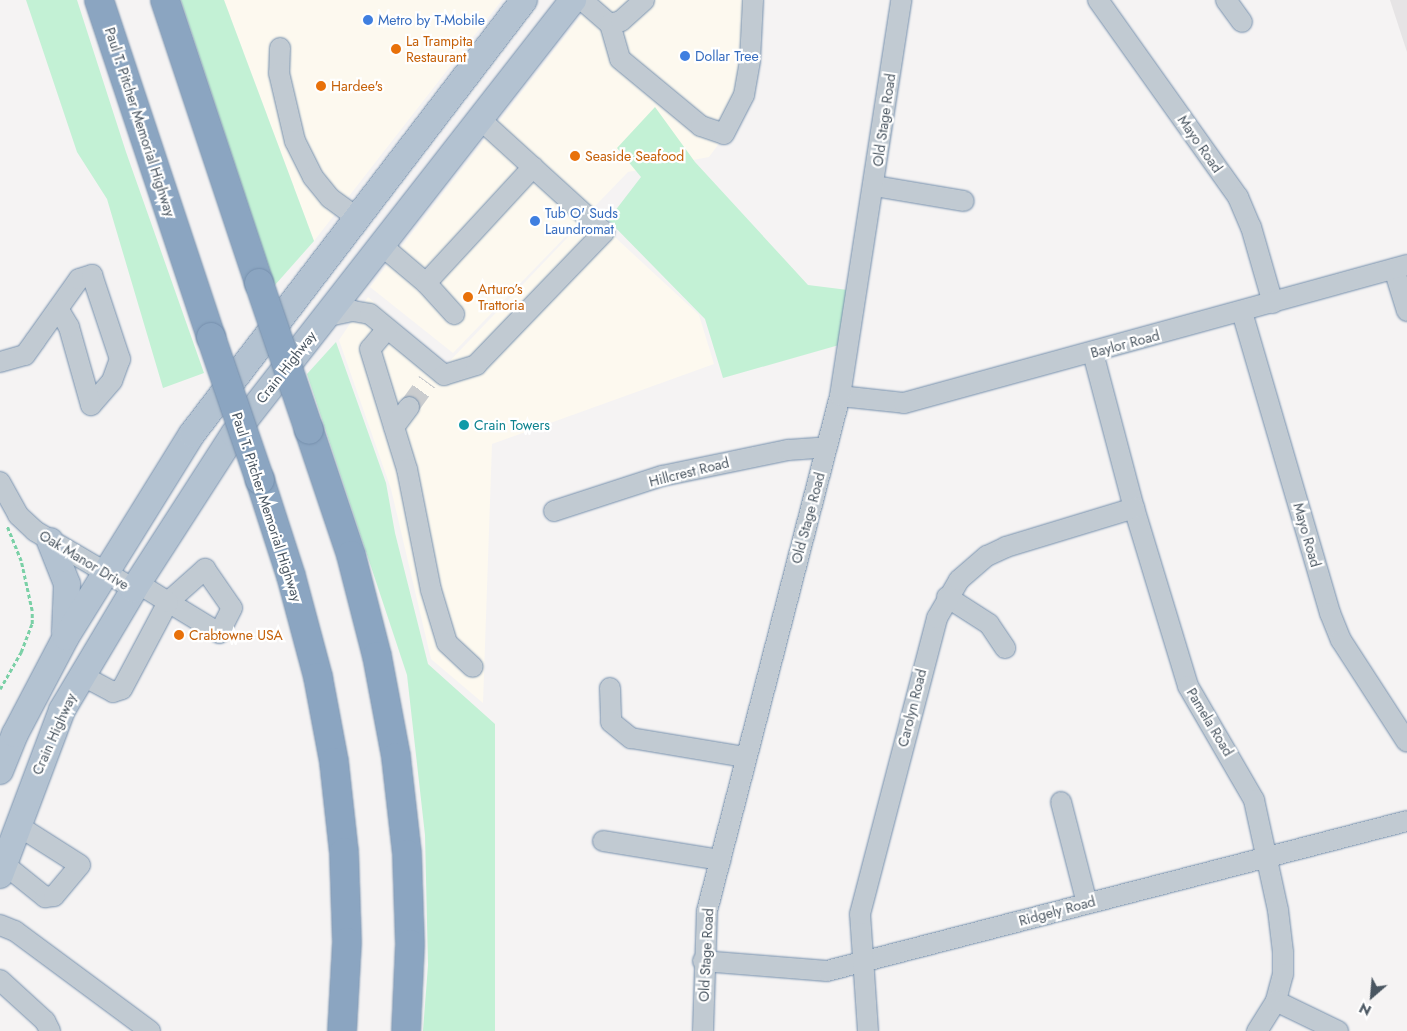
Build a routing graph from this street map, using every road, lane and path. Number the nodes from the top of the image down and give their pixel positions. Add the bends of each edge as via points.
1 (99, 0) edge
2 (165, 0) edge
3 (524, 0) edge
4 (573, 0) edge
5 (582, 0) edge
6 (644, 0) edge
7 (753, 0) edge
8 (901, 0) edge
9 (1098, 0) edge
10 (1226, 0) edge
11 (1242, 22) dead end
12 (610, 24) junction
13 (280, 48) dead end
14 (480, 119) junction
15 (533, 167) junction
16 (875, 186) junction
17 (964, 201) dead end
18 (356, 217) junction
19 (380, 245) junction
20 (1401, 267) edge
21 (426, 283) junction
22 (1272, 303) junction
23 (58, 309) junction
24 (1407, 311) edge
25 (1242, 312) junction
26 (454, 314) dead end
27 (324, 317) junction
28 (387, 329) junction
29 (1093, 353) junction
30 (0, 362) edge
31 (840, 396) junction
32 (409, 407) tunnel mouth
33 (394, 427) junction
34 (827, 447) junction
35 (0, 482) edge
36 (1134, 508) junction
37 (554, 511) dead end
38 (18, 515) junction
39 (50, 541) junction
40 (104, 572) junction
41 (136, 586) junction
42 (947, 597) junction
43 (66, 636) junction
44 (1005, 648) dead end
45 (474, 667) dead end
46 (82, 676) junction
47 (610, 688) dead end
48 (0, 689) edge
49 (1407, 742) edge
50 (744, 758) junction
51 (0, 772) edge
52 (1062, 802) dead end
53 (1407, 821) edge
54 (18, 825) junction
55 (603, 841) dead end
56 (1267, 859) junction
57 (720, 860) junction
58 (2, 870) edge
59 (1087, 903) junction
60 (0, 925) edge
61 (703, 961) junction
62 (865, 963) junction
63 (0, 980) edge
64 (1276, 1001) junction
65 (50, 1031) edge
66 (150, 1031) edge
67 (342, 1031) edge
68 (406, 1031) edge
69 (703, 1031) edge
70 (868, 1031) edge
71 (1257, 1031) edge
72 (1338, 1031) edge

1 - 67 highway, Paul T. Pitcher Memorial Highway, bridge via 260,480 318,677 334,762 344,852 348,942
2 - 68 highway, bridge via 351,555 377,656 396,757 407,864 410,944
3 - 18 main road
4 - 14 main road, Crain Highway
5 - 12 street
6 - 12 street via 621,21
7 - 12 street via 750,60 744,95 724,134 701,126 620,59
8 - 16 street, Old Stage Road
9 - 22 street, Mayo Road via 1238,197 1251,227
10 - 11 street
13 - 18 street via 278,73 296,141 313,177 330,198
14 - 15 street
14 - 19 main road, Crain Highway
15 - 21 street
15 - 28 street via 604,232 476,365 432,376
16 - 17 street
16 - 31 street, Old Stage Road
18 - 40 main road via 192,434
19 - 21 street
19 - 27 main road, Crain Highway
20 - 22 street, Baylor Road
20 - 24 street
21 - 26 street
22 - 25 street, Baylor Road
23 - 23 street via 79,280 92,275 120,359 112,381 91,405 69,327
23 - 30 street via 25,355
25 - 29 street, Baylor Road
25 - 49 street, Mayo Road via 1330,613 1341,640
27 - 28 street via 353,311 370,314
27 - 41 main road, Crain Highway via 234,434
28 - 33 street via 370,349
29 - 31 street, Baylor Road via 904,403
29 - 36 street, Pamela Road
31 - 34 street, Old Stage Road
32 - 33 street
33 - 45 street via 407,469 431,590 447,643
34 - 37 street, Hillcrest Road via 788,450 662,476
34 - 50 street, Old Stage Road
35 - 38 street, Oak Manor Drive
36 - 42 street, Carolyn Road via 988,556 972,565
36 - 56 street, Pamela Road via 1188,686 1254,800
38 - 39 street, Oak Manor Drive
38 - 48 path via 6,530 21,561 32,624
39 - 40 street, Oak Manor Drive
39 - 43 main road via 67,584
40 - 41 street, Oak Manor Drive
40 - 43 main road
41 - 46 main road, Crain Highway
41 - 46 street, Oak Manor Drive via 168,602 118,693
42 - 44 street via 989,624
42 - 62 street, Carolyn Road via 928,642 860,914
43 - 51 main road via 15,734
46 - 54 main road, Crain Highway via 62,710
47 - 50 street via 608,713 611,722 631,738
50 - 57 street, Old Stage Road
52 - 59 street
53 - 56 street, Ridgely Road
54 - 58 main road, Crain Highway
54 - 58 street via 80,865 54,896 45,897
55 - 57 street
56 - 59 street, Ridgely Road
56 - 64 street, Pamela Road via 1283,952 1283,974
57 - 61 street, Old Stage Road via 707,911
59 - 62 street, Ridgely Road
60 - 66 street via 15,931
61 - 62 street, Ridgely Road via 827,971
61 - 69 street, Old Stage Road
62 - 70 street, Carolyn Road
63 - 65 street via 45,1021
64 - 71 street, Pamela Road
64 - 72 street

